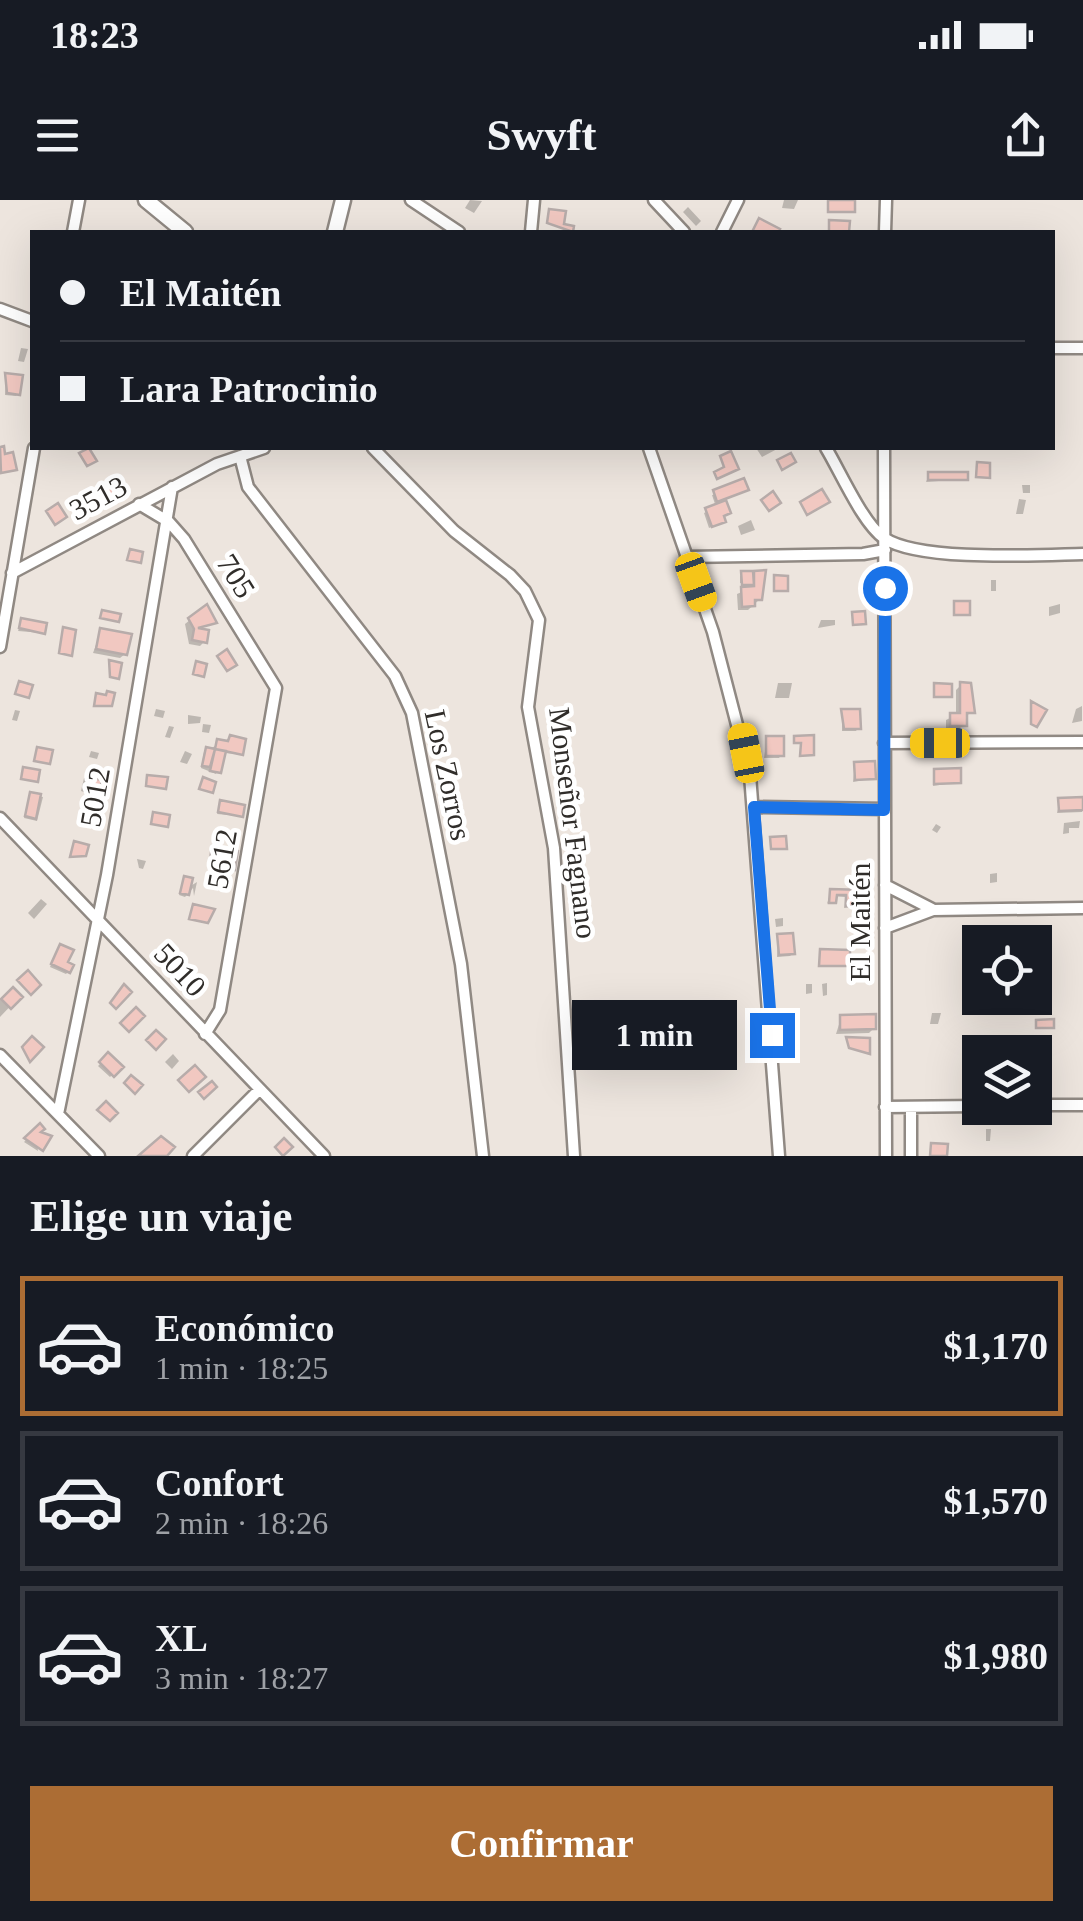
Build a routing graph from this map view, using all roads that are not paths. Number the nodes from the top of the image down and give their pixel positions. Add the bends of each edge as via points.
1 (79, 200) edge
2 (146, 200) edge
3 (343, 200) edge
4 (412, 200) edge
5 (534, 200) edge
6 (654, 200) edge
7 (738, 200) edge
8 (886, 200) edge
9 (72, 230) edge
10 (183, 230) edge
11 (335, 230) edge
12 (456, 230) edge
13 (531, 230) edge
14 (682, 230) edge
15 (723, 230) edge
16 (885, 230) edge
17 (0, 309) edge
18 (30, 320) edge
19 (1055, 348) edge
20 (1083, 348) edge
21 (34, 450) edge
22 (258, 450) edge
23 (375, 450) edge
24 (651, 450) edge
25 (827, 450) edge
26 (884, 450) edge
27 (240, 456) junction
28 (172, 487) junction
29 (139, 504) junction
30 (169, 522) junction
31 (885, 545) junction
32 (1083, 554) edge
33 (686, 556) junction
34 (12, 573) junction
35 (0, 647) edge
36 (276, 688) joint
37 (1083, 742) edge
38 (884, 743) junction
39 (754, 807) junction
40 (884, 810) junction
41 (0, 818) edge
42 (885, 884) junction
43 (1083, 908) edge
44 (933, 910) junction
45 (95, 915) junction
46 (885, 928) junction
47 (205, 1034) junction
48 (0, 1055) edge
49 (258, 1091) junction
50 (1083, 1105) edge
51 (1052, 1106) edge
52 (962, 1107) edge
53 (885, 1108) junction
54 (911, 1108) junction
55 (58, 1114) junction
56 (100, 1156) edge
57 (193, 1156) edge
58 (324, 1156) edge
59 (484, 1156) edge
60 (574, 1156) edge
61 (779, 1156) edge
62 (886, 1156) edge
63 (911, 1156) edge

1 - 9 street
2 - 10 street
3 - 11 street
4 - 12 street
5 - 13 street
6 - 14 street
7 - 15 street
8 - 16 street
17 - 18 street
19 - 20 street
21 - 34 street
22 - 27 street, 3513
23 - 60 street, Monseñor Fagnano via 525,591 539,620 528,707 554,848
24 - 33 street
25 - 31 street
26 - 31 street, El Maitén
27 - 28 street, 3513
27 - 59 street, Los Zorros via 248,487 395,676 408,703 461,964
28 - 29 street, 3513
28 - 30 street, 5012
29 - 30 street, 705
29 - 34 street, 3513
30 - 36 street, 705
30 - 45 street, 5012
31 - 32 street via 978,555
31 - 33 street via 863,554
31 - 38 street, El Maitén
33 - 39 street via 742,732
34 - 35 street
36 - 47 street, 5612 via 220,1010
37 - 38 street
38 - 40 street, El Maitén
39 - 40 street
39 - 61 street
40 - 42 street, El Maitén
41 - 45 street, 5010
42 - 44 street
42 - 46 street, El Maitén
43 - 44 street
44 - 46 street
45 - 47 street, 5010
45 - 55 street, 5012
46 - 53 street, El Maitén
47 - 49 street, 5010
48 - 55 street
49 - 57 street
49 - 58 street, 5010
50 - 51 street
52 - 54 street
53 - 54 street
53 - 62 street, El Maitén
54 - 63 street
55 - 56 street

